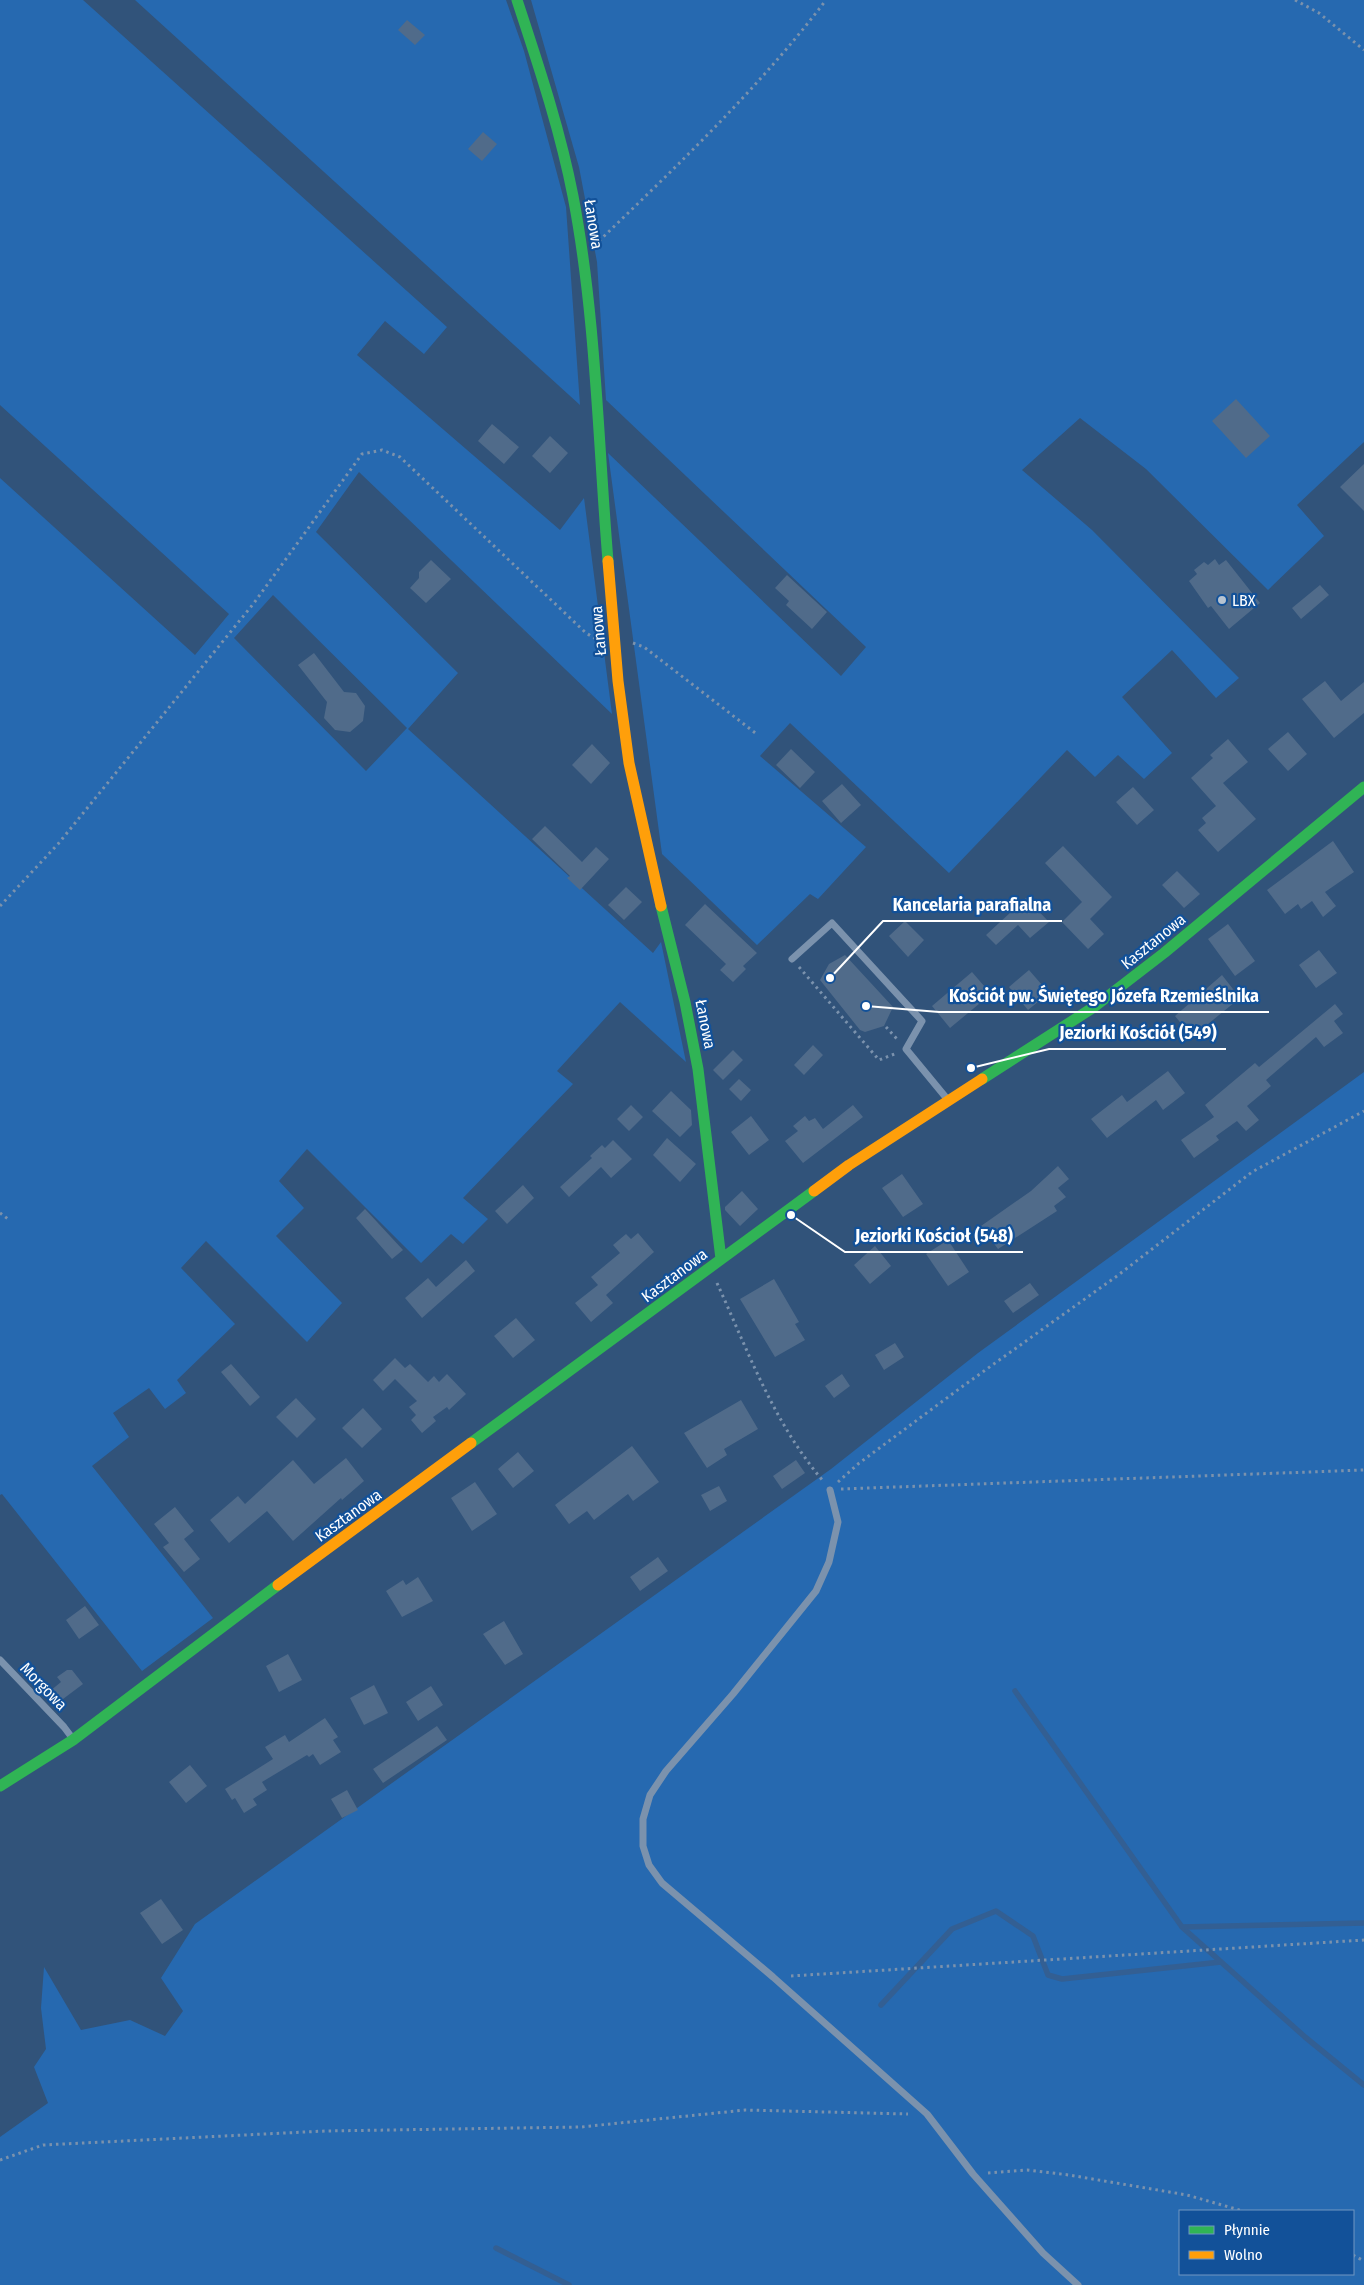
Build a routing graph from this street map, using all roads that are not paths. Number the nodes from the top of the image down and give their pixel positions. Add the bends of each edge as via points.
1 (517, 0) edge
2 (1364, 787) edge
3 (792, 959) road end
4 (949, 1102) junction
5 (721, 1259) junction
6 (830, 1490) road end
7 (0, 1660) edge
8 (70, 1736) junction
9 (0, 1786) edge
10 (1078, 2285) edge

1 - 5 street, Łanowa via 572,188 583,254 615,644 632,785 694,1046
2 - 4 street, Kasztanowa via 1122,987
3 - 4 lane via 832,923 922,1021 904,1046
4 - 5 street, Kasztanowa via 849,1165
5 - 8 street, Kasztanowa
6 - 10 lane via 838,1522 830,1562 816,1590 666,1771 650,1795 643,1819 643,1846 649,1865 662,1883 774,1977 927,2114 973,2174 1043,2253
7 - 8 lane, Morgowa
8 - 9 street, Kasztanowa

